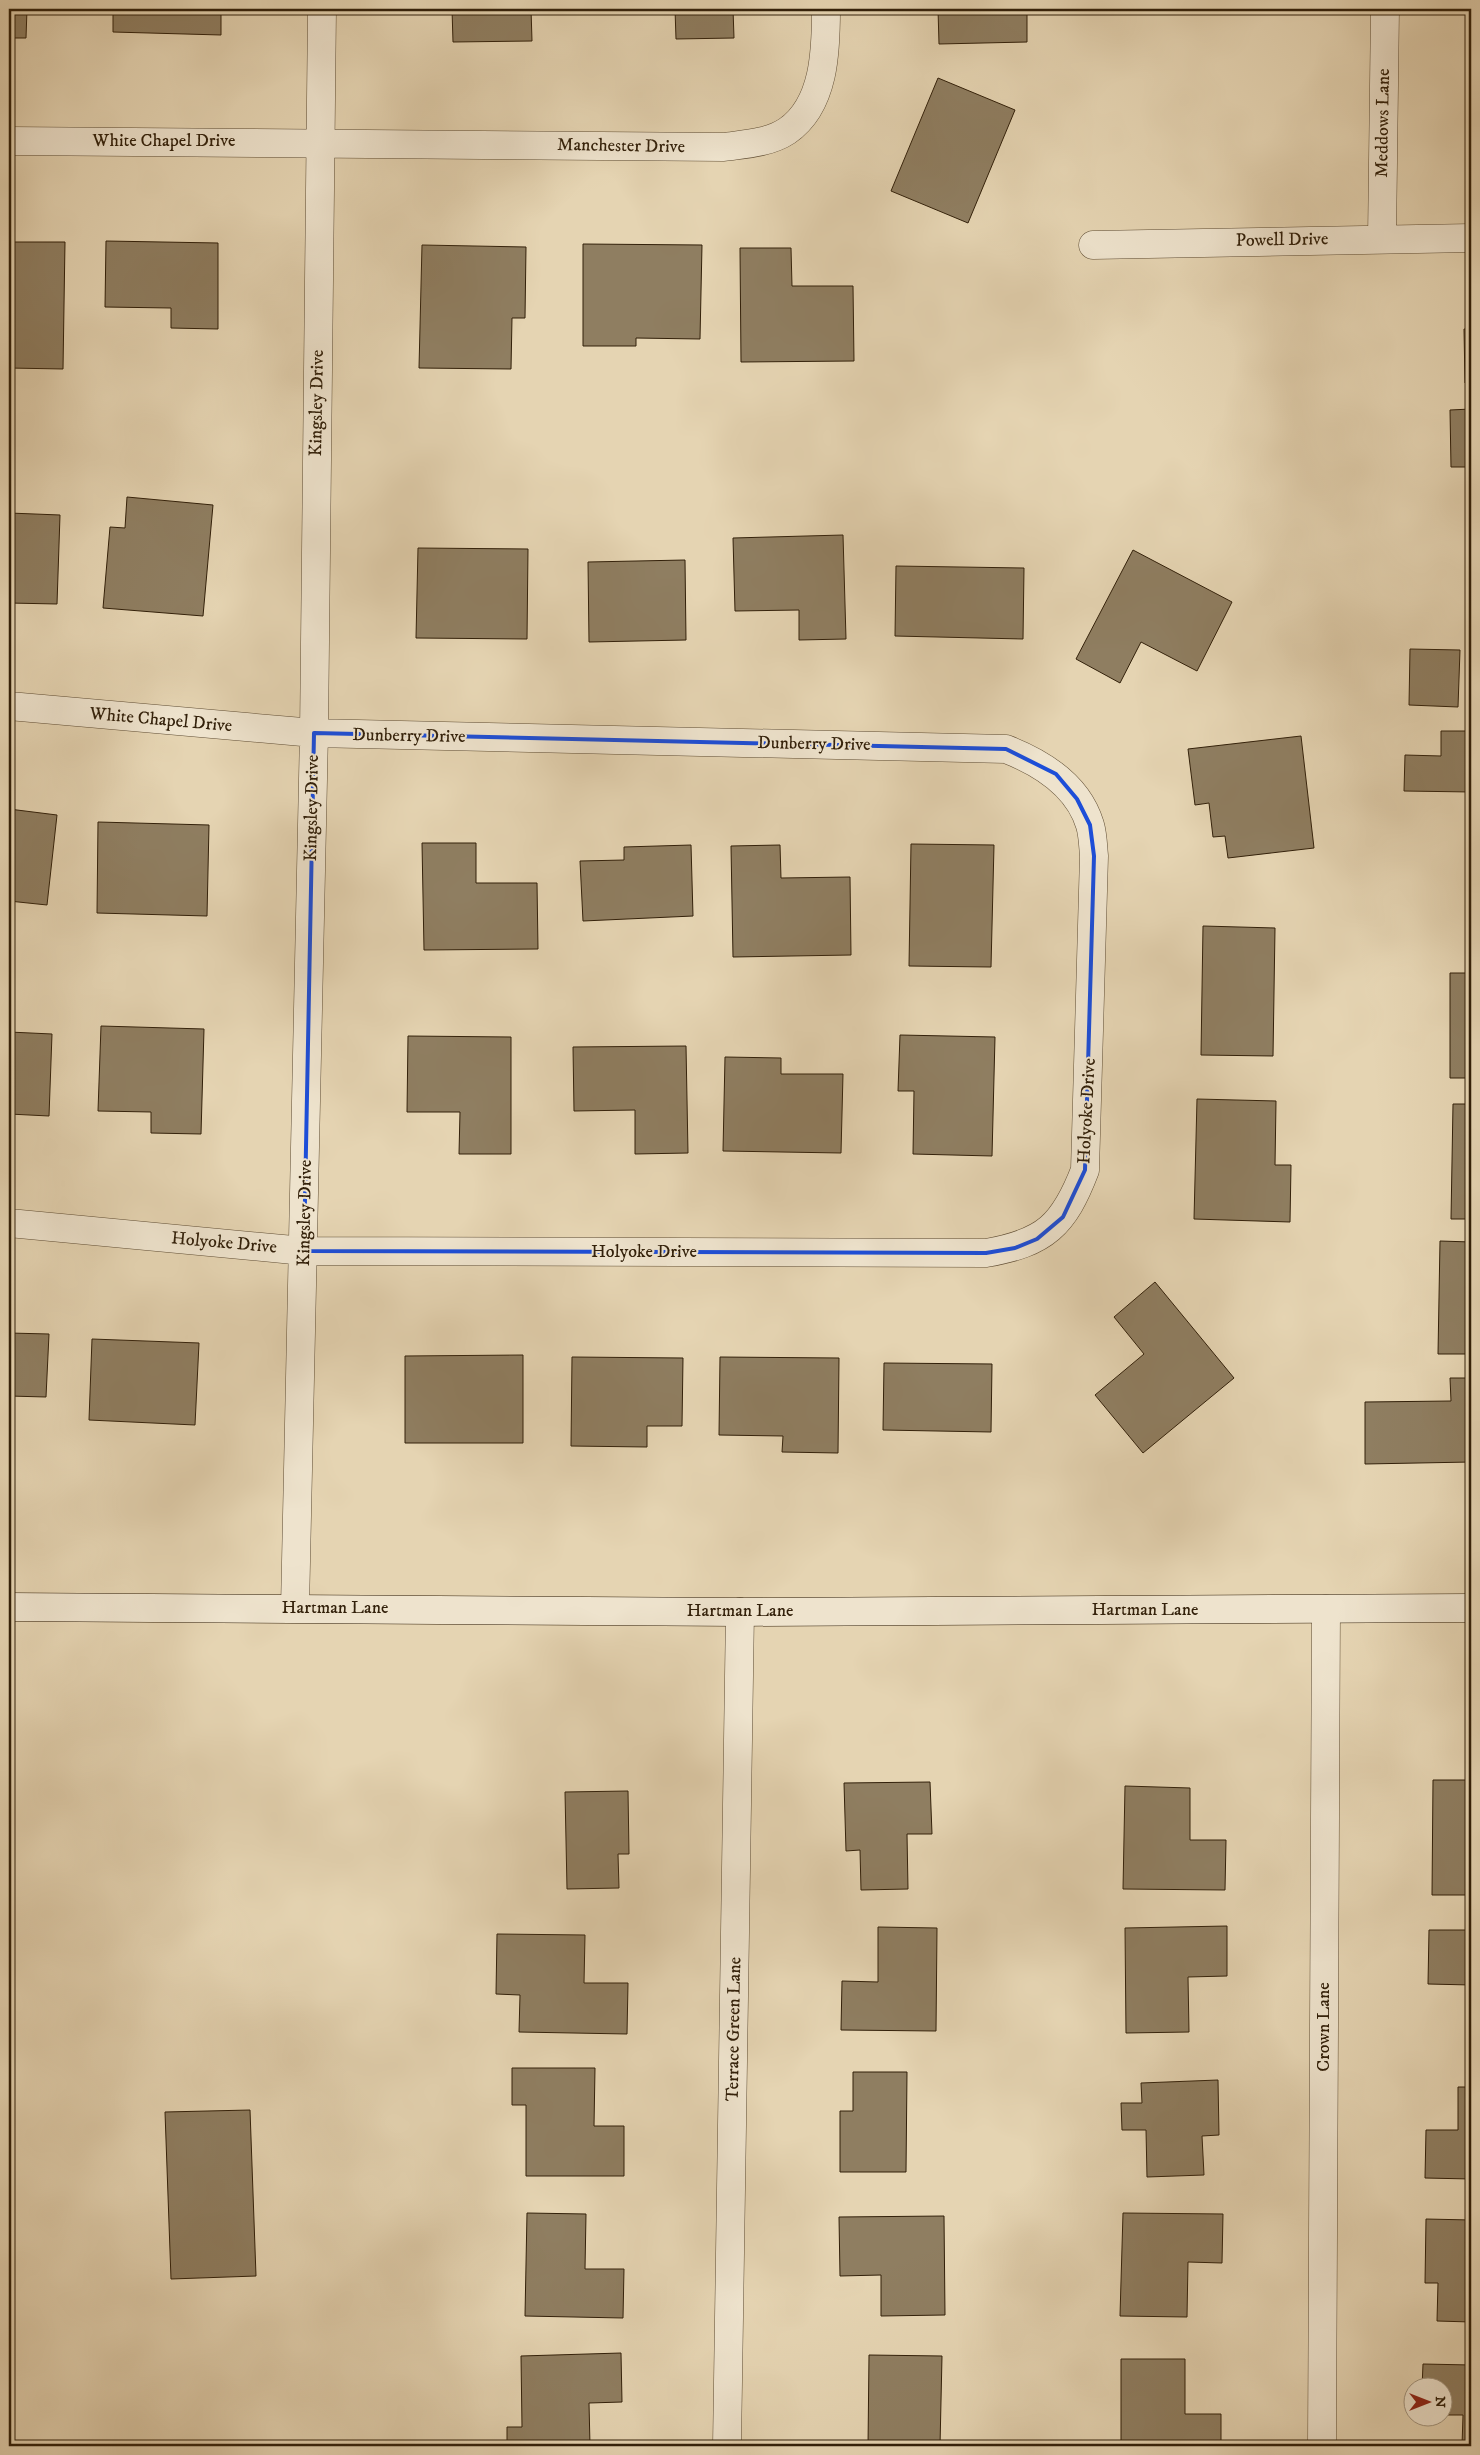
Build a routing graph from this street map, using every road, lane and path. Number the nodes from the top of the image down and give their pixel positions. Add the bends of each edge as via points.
1 (322, 9) edge
2 (826, 9) edge
3 (1385, 9) edge
4 (9, 141) edge
5 (320, 142) junction
6 (1382, 238) junction
7 (1471, 238) edge
8 (1093, 245) dead end
9 (9, 706) edge
10 (314, 733) junction
11 (1091, 1015) joint
12 (9, 1223) edge
13 (304, 1251) junction
14 (9, 1607) edge
15 (295, 1608) junction
16 (1471, 1608) edge
17 (1326, 1609) junction
18 (740, 1612) junction
19 (727, 2446) edge
20 (1322, 2446) edge

1 - 5 street, Kingsley Drive
2 - 5 street, Manchester Drive via 820,84 805,112 787,131 761,142 724,147
3 - 6 street, Meddows Lane
4 - 5 street, White Chapel Drive
5 - 10 street, Kingsley Drive
6 - 7 street, Powell Drive
6 - 8 street, Powell Drive
9 - 10 street, White Chapel Drive
10 - 11 street, Dunberry Drive via 1006,749 1056,774 1077,800 1090,825 1094,856
10 - 13 street, Kingsley Drive
11 - 13 street, Holyoke Drive via 1085,1170 1063,1217 1037,1238 1015,1248 986,1253
12 - 13 street, Holyoke Drive
13 - 15 street, Kingsley Drive
14 - 15 street, Hartman Lane
15 - 18 street, Hartman Lane
16 - 17 street, Hartman Lane
17 - 18 street, Hartman Lane
17 - 20 street, Crown Lane
18 - 19 street, Terrace Green Lane

